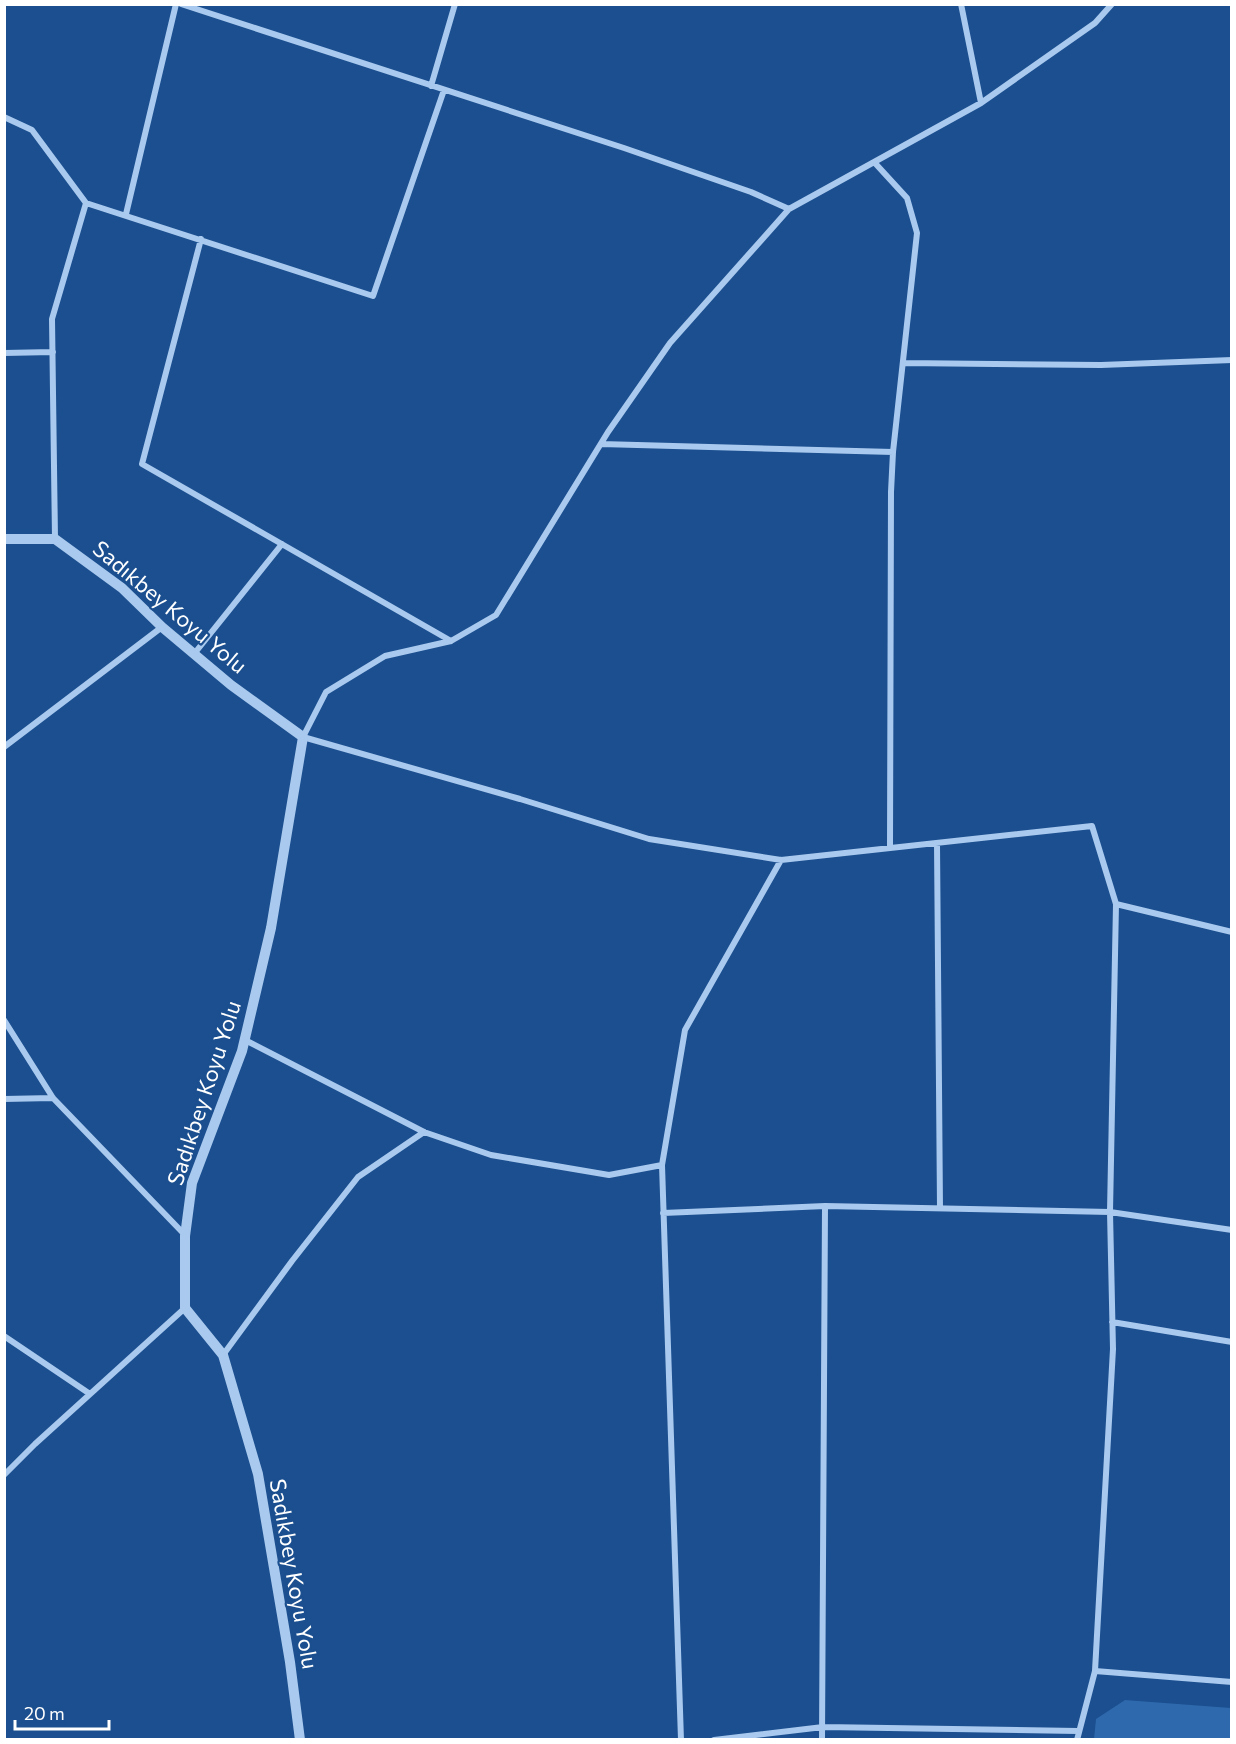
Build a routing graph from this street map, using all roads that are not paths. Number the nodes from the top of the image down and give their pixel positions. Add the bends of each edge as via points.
1 (176, 4) edge
2 (181, 4) edge
3 (455, 4) edge
4 (961, 4) edge
5 (1112, 4) edge
6 (431, 86) junction
7 (444, 90) junction
8 (981, 103) junction
9 (4, 117) edge
10 (874, 162) junction
11 (86, 203) junction
12 (789, 209) junction
13 (126, 214) junction
14 (201, 239) junction
15 (53, 352) junction
16 (4, 353) edge
17 (1232, 360) edge
18 (903, 363) junction
19 (601, 444) junction
20 (893, 452) junction
21 (4, 539) edge
22 (56, 539) junction
23 (282, 544) junction
24 (162, 627) junction
25 (451, 641) junction
26 (194, 654) junction
27 (303, 737) junction
28 (4, 747) edge
29 (937, 843) junction
30 (890, 848) junction
31 (781, 860) junction
32 (1116, 904) junction
33 (1232, 932) edge
34 (4, 1020) edge
35 (245, 1040) junction
36 (53, 1098) junction
37 (4, 1099) edge
38 (424, 1132) junction
39 (662, 1165) junction
40 (825, 1206) junction
41 (940, 1208) junction
42 (1110, 1212) junction
43 (663, 1213) junction
44 (1232, 1230) edge
45 (185, 1236) junction
46 (185, 1308) junction
47 (1112, 1322) junction
48 (4, 1336) edge
49 (1232, 1342) edge
50 (223, 1355) junction
51 (90, 1394) junction
52 (4, 1475) edge
53 (1095, 1671) junction
54 (1232, 1682) edge
55 (823, 1727) junction
56 (1078, 1731) junction
57 (300, 1740) edge
58 (681, 1740) edge
59 (714, 1740) edge
60 (822, 1740) edge
61 (1077, 1740) edge

1 - 13 street
2 - 6 street
3 - 6 street
4 - 8 street
5 - 8 street via 1095,23
6 - 7 street
7 - 12 street via 730,185
7 - 14 street via 373,296
8 - 10 street
9 - 11 street via 32,130
10 - 12 street
10 - 18 street via 907,198 917,233
11 - 13 street
11 - 15 street via 52,318
12 - 19 street via 670,344
13 - 14 street
14 - 23 street via 142,464
15 - 16 street
15 - 22 street
17 - 18 street via 1101,365
18 - 20 street
19 - 20 street
19 - 25 street via 496,615
20 - 30 street
21 - 22 street
22 - 24 street, Sadıkbey Koyu Yolu via 122,588
23 - 25 street
23 - 26 street
24 - 26 street, Sadıkbey Koyu Yolu
24 - 28 street
25 - 27 street via 385,656 326,692
26 - 27 street, Sadıkbey Koyu Yolu
27 - 31 street via 649,839
27 - 35 street, Sadıkbey Koyu Yolu via 271,928
29 - 30 street
29 - 32 street via 1092,826
29 - 41 street
30 - 31 street
31 - 39 street via 685,1030
32 - 33 street
32 - 42 street
34 - 36 street
35 - 38 street
35 - 45 street, Sadıkbey Koyu Yolu via 192,1183
36 - 37 street
36 - 45 street
38 - 39 street via 490,1155 609,1175
38 - 50 street via 358,1177
39 - 43 street
40 - 41 street
40 - 43 street
40 - 55 street
41 - 42 street
42 - 44 street
42 - 47 street
43 - 58 street
45 - 46 street, Sadıkbey Koyu Yolu
46 - 50 street, Sadıkbey Koyu Yolu
46 - 51 street
47 - 49 street
47 - 53 street
48 - 51 street
50 - 57 street, Sadıkbey Koyu Yolu via 258,1474
51 - 52 street
53 - 54 street
53 - 56 street
55 - 56 street
55 - 59 street
55 - 60 street
56 - 61 street

